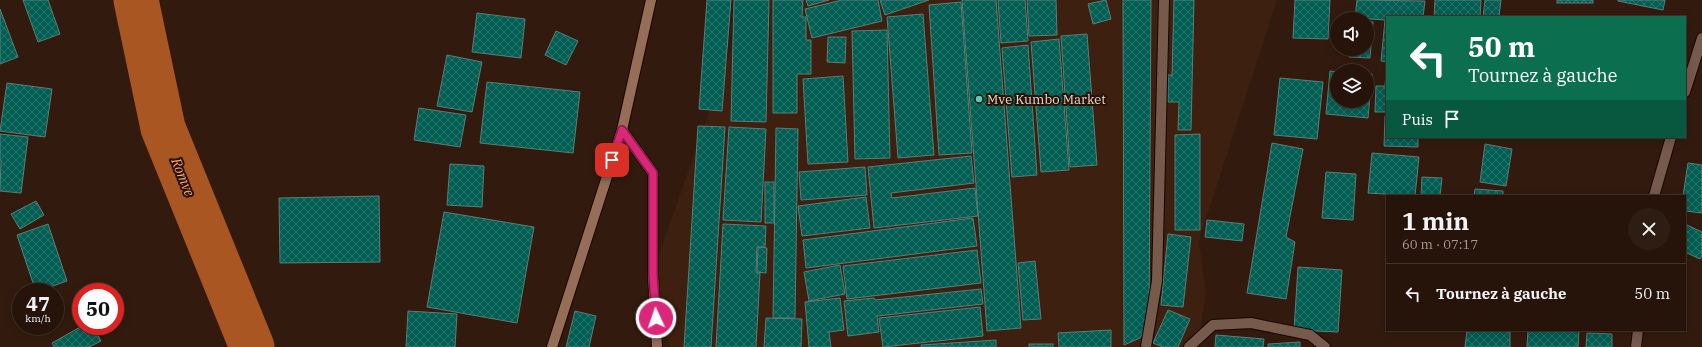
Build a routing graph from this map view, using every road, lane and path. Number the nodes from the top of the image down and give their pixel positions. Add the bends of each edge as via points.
1 (651, 0) edge
2 (1164, 0) edge
3 (1702, 38) edge
4 (1686, 89) edge
5 (622, 130) junction
6 (1670, 138) edge
7 (1654, 195) edge
8 (1638, 331) edge
9 (552, 347) edge
10 (658, 347) edge
11 (1146, 347) edge
12 (1189, 347) edge
13 (1325, 347) edge
14 (1636, 347) edge

1 - 5 main road
2 - 11 street via 1157,280
3 - 4 street
5 - 9 main road
5 - 10 main road via 653,173 653,274
6 - 7 street
8 - 14 street
12 - 13 street via 1213,325 1251,323 1310,335

